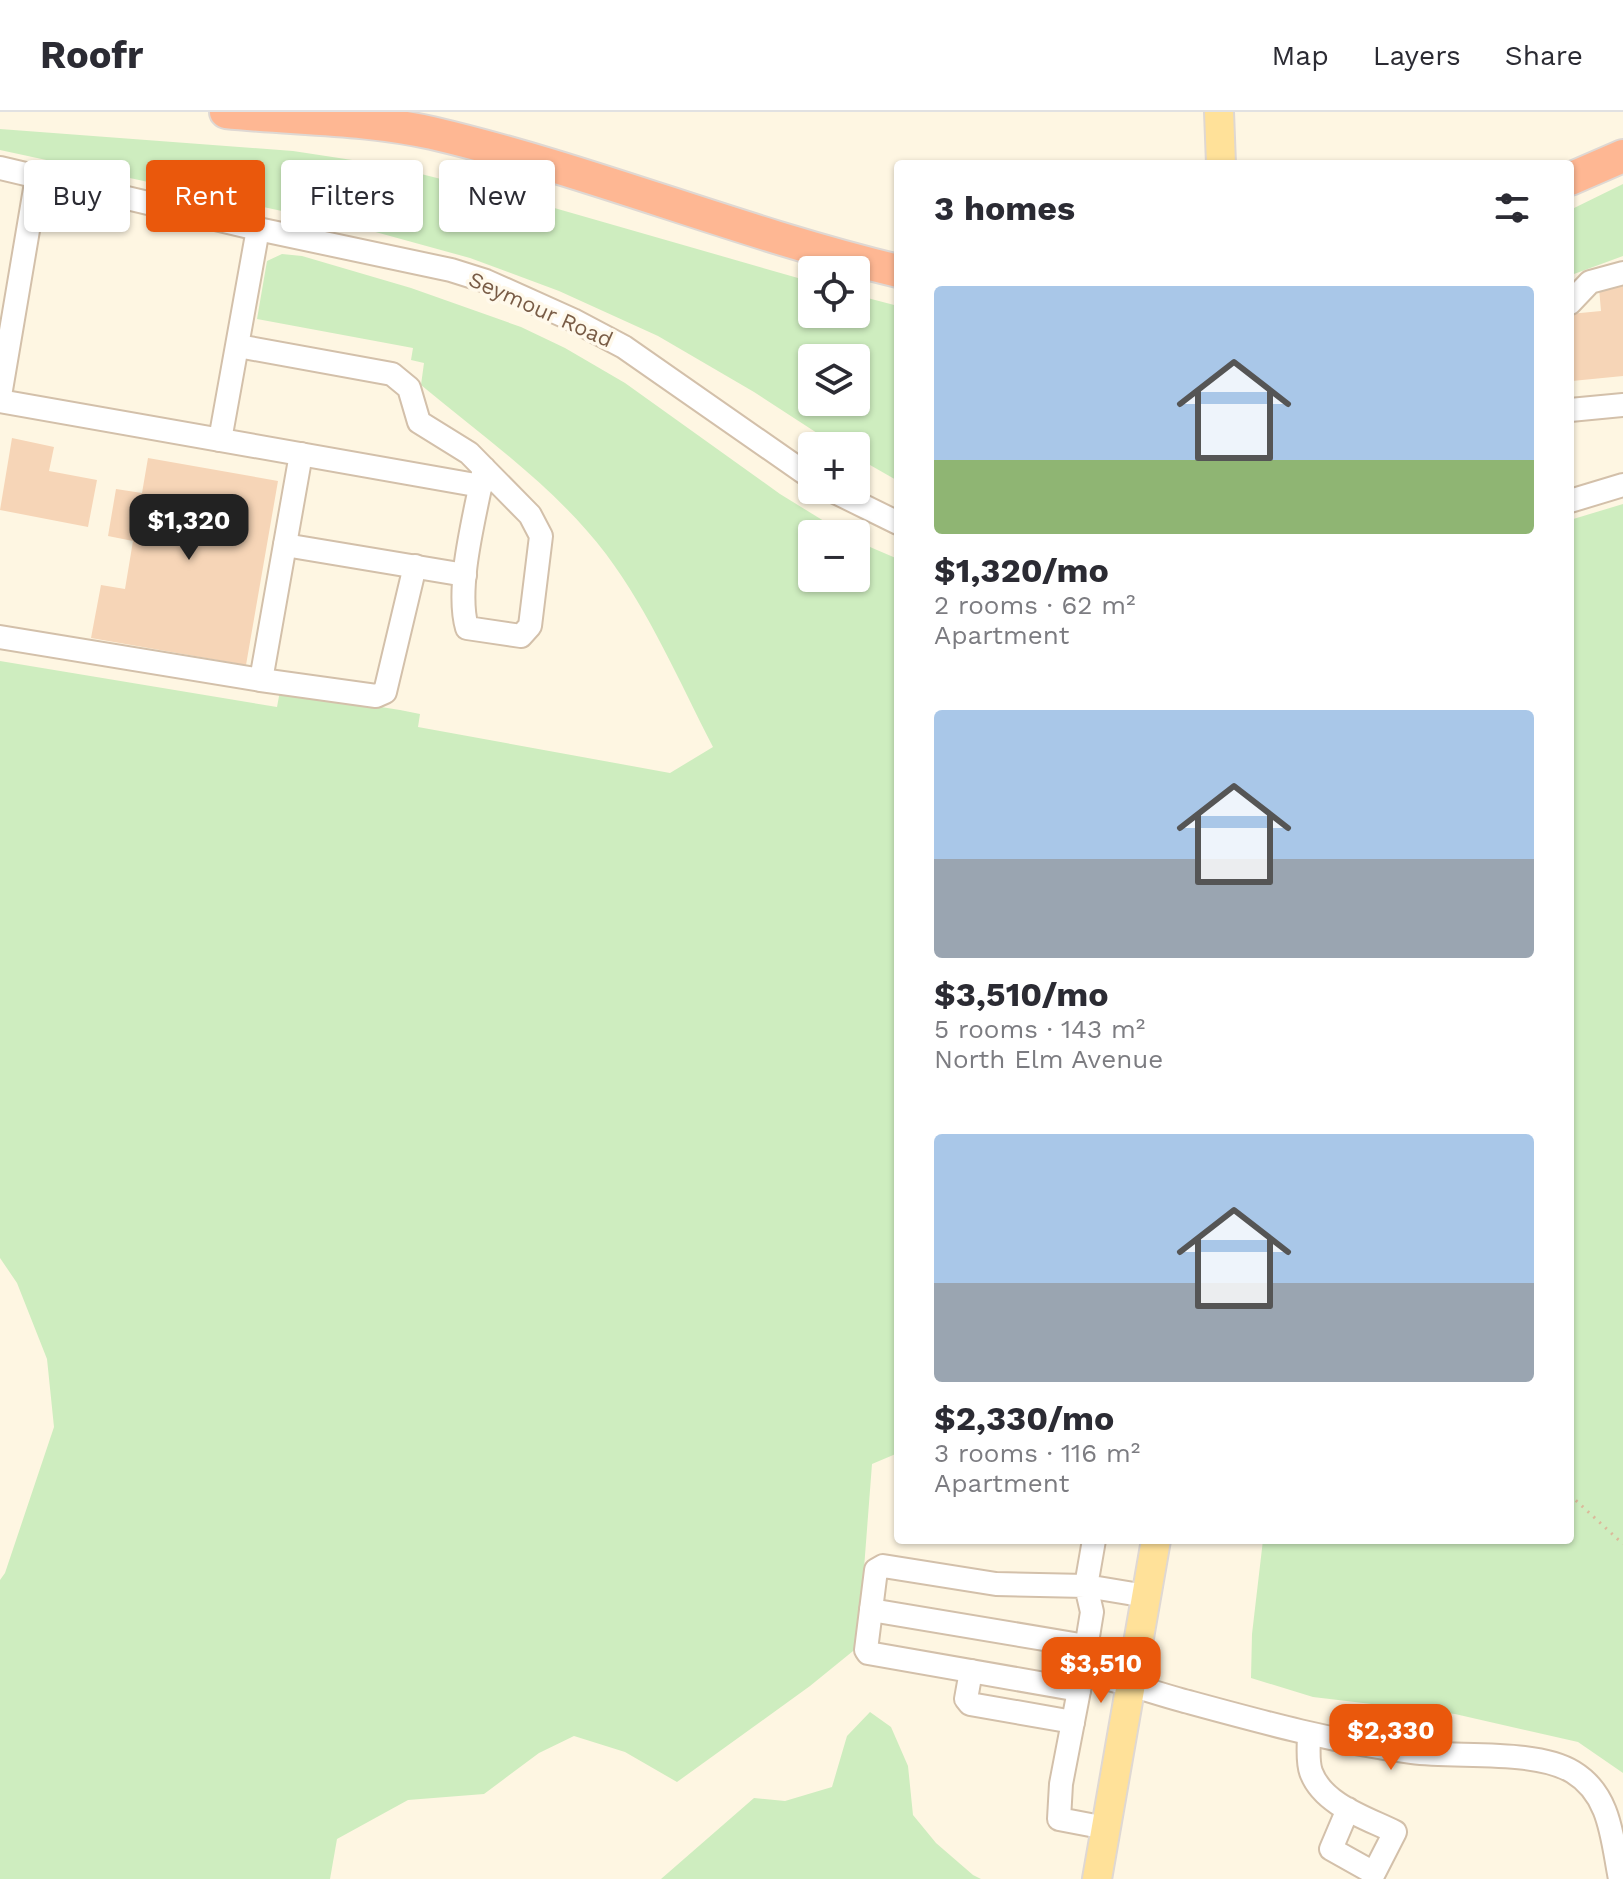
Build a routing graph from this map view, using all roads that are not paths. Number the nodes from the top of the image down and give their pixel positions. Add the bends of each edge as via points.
1 (226, 112) edge
2 (1219, 112) edge
3 (1623, 156) edge
4 (1221, 160) edge
5 (0, 168) edge
6 (24, 174) edge
7 (1574, 177) edge
8 (265, 230) edge
9 (28, 232) edge
10 (257, 232) edge
11 (894, 270) edge
12 (1623, 273) edge
13 (1574, 299) edge
14 (238, 346) junction
15 (0, 399) edge
16 (1623, 405) edge
17 (1574, 410) edge
18 (220, 440) junction
19 (301, 454) junction
20 (798, 468) edge
21 (482, 477) junction
22 (1623, 485) edge
23 (1574, 500) edge
24 (859, 504) edge
25 (894, 521) edge
26 (285, 545) junction
27 (415, 566) junction
28 (465, 575) junction
29 (0, 637) edge
30 (261, 680) junction
31 (1093, 1544) edge
32 (1155, 1544) edge
33 (1086, 1586) junction
34 (1146, 1596) junction
35 (871, 1610) junction
36 (1086, 1646) junction
37 (971, 1671) junction
38 (1080, 1681) junction
39 (1131, 1685) junction
40 (1073, 1722) junction
41 (1309, 1734) junction
42 (1348, 1809) dead end
43 (1106, 1828) junction
44 (1097, 1879) edge
45 (1620, 1879) edge

1 - 11 highway via 429,132
2 - 4 main road
3 - 7 highway
5 - 6 street, Seymour Road
8 - 20 street, Seymour Road via 451,270 520,296 624,347
9 - 15 street
10 - 14 street
12 - 13 street via 1590,282
14 - 18 street
14 - 21 street via 392,374 409,388 419,422 469,453
15 - 18 street
16 - 17 street
18 - 19 street
19 - 21 street
19 - 26 street
21 - 28 street
21 - 28 street via 530,515 541,536 530,626 521,636 467,628
22 - 23 street
24 - 25 street
26 - 27 street
26 - 30 street
27 - 28 street
27 - 30 street via 385,692 376,696
29 - 30 street
31 - 33 street
32 - 34 main road
33 - 34 street
33 - 35 street via 996,1584 883,1566 876,1570
33 - 36 street via 1092,1612
34 - 39 main road
35 - 36 street
35 - 37 street via 868,1653
36 - 38 street
37 - 38 street
37 - 40 street via 966,1699 970,1704
38 - 39 street
38 - 40 street
39 - 41 street
39 - 43 main road
40 - 43 street via 1059,1819
41 - 42 street via 1311,1772 1330,1800
41 - 45 street via 1416,1753 1532,1758 1570,1770 1599,1797
43 - 44 main road

